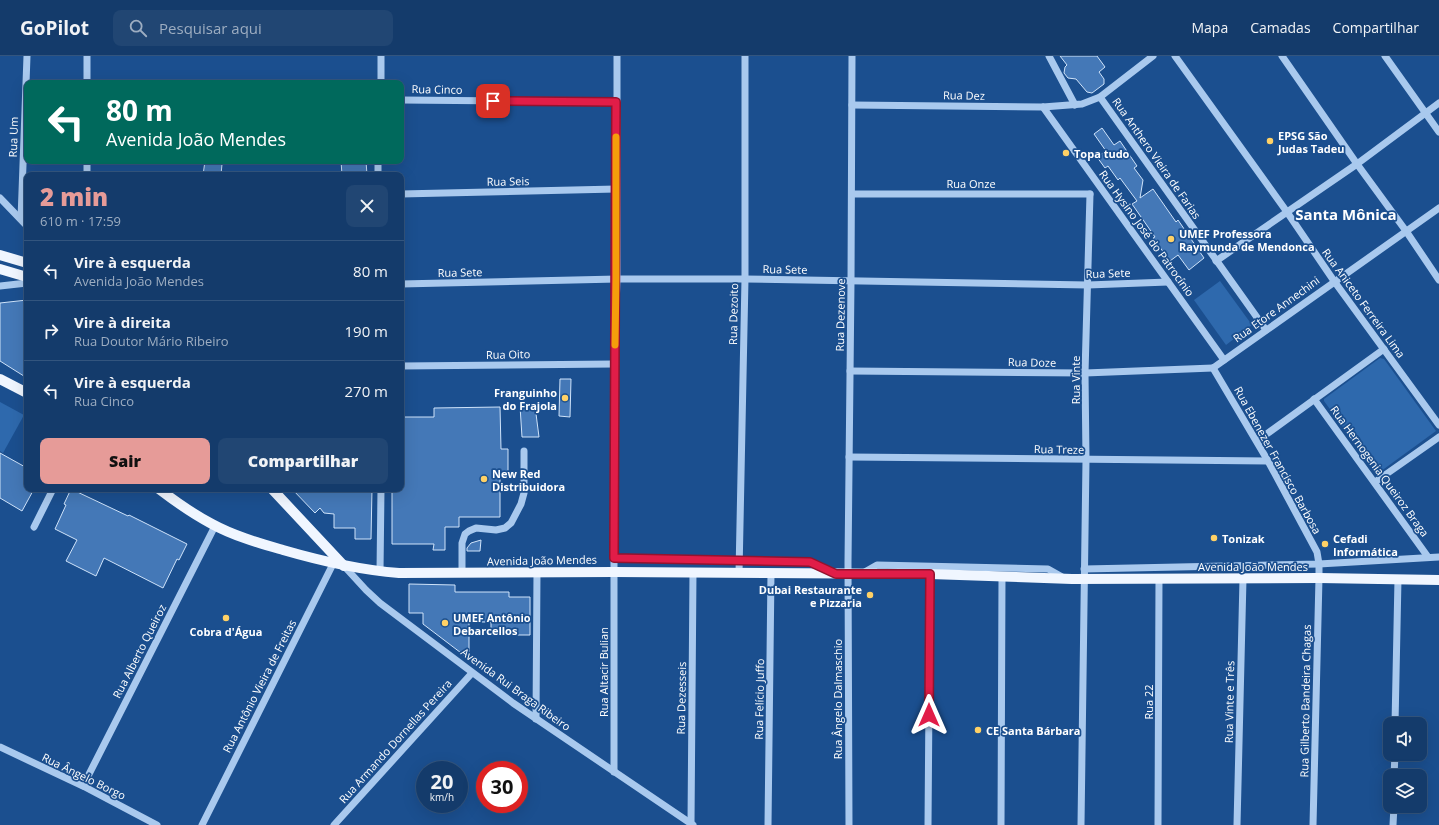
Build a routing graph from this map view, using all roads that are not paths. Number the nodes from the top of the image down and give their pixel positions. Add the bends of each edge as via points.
1 (27, 56) edge
2 (87, 56) edge
3 (381, 56) edge
4 (617, 56) edge
5 (745, 56) edge
6 (852, 56) edge
7 (1049, 56) edge
8 (1153, 56) edge
9 (1175, 56) edge
10 (1282, 56) edge
11 (1385, 56) edge
12 (26, 80) edge
13 (87, 80) edge
14 (381, 80) edge
15 (1100, 97) junction
16 (404, 100) edge
17 (616, 102) junction
18 (1439, 103) edge
19 (1075, 104) junction
20 (852, 105) junction
21 (1043, 107) junction
22 (1425, 113) junction
23 (1439, 132) edge
24 (24, 138) edge
25 (1357, 164) junction
26 (1100, 186) junction
27 (616, 190) junction
28 (404, 194) edge
29 (852, 194) junction
30 (1090, 194) junction
31 (0, 198) edge
32 (1439, 208) edge
33 (1287, 212) junction
34 (21, 219) junction
35 (24, 222) edge
36 (1406, 231) junction
37 (0, 255) edge
38 (1216, 260) junction
39 (24, 262) edge
40 (0, 269) edge
41 (24, 276) edge
42 (616, 279) junction
43 (745, 279) junction
44 (1439, 280) edge
45 (1334, 281) junction
46 (852, 282) junction
47 (1168, 282) junction
48 (24, 283) edge
49 (404, 284) edge
50 (1088, 285) junction
51 (0, 286) edge
52 (1266, 330) junction
53 (1384, 349) junction
54 (1224, 360) junction
55 (614, 364) junction
56 (404, 366) edge
57 (1213, 368) junction
58 (850, 371) junction
59 (1085, 373) junction
60 (0, 379) edge
61 (24, 391) edge
62 (1314, 399) junction
63 (1439, 425) edge
64 (1439, 437) edge
65 (1257, 441) junction
66 (524, 451) dead end
67 (849, 458) junction
68 (1086, 460) junction
69 (1268, 461) junction
70 (1375, 482) junction
71 (52, 492) edge
72 (163, 492) edge
73 (275, 492) edge
74 (381, 492) edge
75 (215, 526) junction
76 (34, 527) dead end
77 (1428, 557) junction
78 (1439, 557) edge
79 (614, 558) junction
80 (335, 560) junction
81 (739, 560) junction
82 (1319, 564) junction
83 (344, 566) junction
84 (380, 572) junction
85 (537, 572) junction
86 (614, 572) junction
87 (693, 572) junction
88 (462, 573) junction
89 (739, 573) junction
90 (772, 573) junction
91 (836, 574) junction
92 (848, 574) junction
93 (861, 574) junction
94 (930, 574) junction
95 (1084, 574) junction
96 (1002, 576) junction
97 (1159, 578) junction
98 (1319, 578) junction
99 (1066, 579) junction
100 (1243, 579) junction
101 (1398, 579) junction
102 (1439, 580) edge
103 (472, 673) junction
104 (1395, 717) edge
105 (536, 719) junction
106 (0, 747) edge
107 (614, 772) junction
108 (83, 786) junction
109 (1394, 813) edge
110 (692, 824) edge
111 (157, 825) edge
112 (202, 825) edge
113 (334, 825) edge
114 (768, 825) edge
115 (848, 825) edge
116 (928, 825) edge
117 (1001, 825) edge
118 (1081, 825) edge
119 (1158, 825) edge
120 (1237, 825) edge
121 (1313, 825) edge
122 (1394, 825) edge

1 - 12 street, Rua Um
2 - 13 street
3 - 14 street
4 - 17 street, Rua Altacir Bulian
5 - 43 street, Rua Dezoito
6 - 20 street, Rua Dezenove
7 - 19 street
8 - 15 street, Rua Dez
9 - 33 street, Rua Aniceto Ferreira Lima
10 - 25 street
11 - 22 street
15 - 19 street, Rua Dez
15 - 38 street, Rua Anthero Vieira de Farias
16 - 17 street, Rua Cinco
17 - 27 street, Rua Altacir Bulian
18 - 22 street
19 - 21 street, Rua Dez
20 - 21 street, Rua Dez
20 - 29 street, Rua Dezenove
21 - 26 street, Rua Hysino José do Patrocínio
22 - 23 street
22 - 25 street
24 - 34 street, Rua Um
25 - 33 street
25 - 36 street
26 - 30 street
26 - 47 street, Rua Hysino José do Patrocínio
27 - 28 street, Rua Seis
27 - 42 street, Rua Altacir Bulian
29 - 30 street, Rua Onze
29 - 46 street, Rua Dezenove
30 - 50 street, Rua Vinte
31 - 34 street
32 - 36 street, Rua Etore Annechini
33 - 38 street
33 - 45 street, Rua Aniceto Ferreira Lima
34 - 35 street
36 - 44 street
36 - 45 street, Rua Etore Annechini
37 - 39 main road
38 - 52 street, Rua Anthero Vieira de Farias
40 - 41 main road
42 - 43 street, Rua Sete
42 - 49 street, Rua Sete
42 - 55 street, Rua Altacir Bulian
43 - 46 street, Rua Sete
43 - 81 street, Rua Dezoito
45 - 52 street, Rua Etore Annechini
45 - 53 street, Rua Aniceto Ferreira Lima
46 - 50 street, Rua Sete
46 - 58 street, Rua Dezenove
47 - 50 street, Rua Sete
47 - 54 street, Rua Hysino José do Patrocínio
48 - 51 street
50 - 59 street, Rua Vinte
52 - 54 street, Rua Etore Annechini
53 - 62 street
53 - 63 street, Rua Aniceto Ferreira Lima
54 - 57 street
55 - 56 street, Rua Oito
55 - 79 street, Rua Altacir Bulian
57 - 59 street, Rua Doze
57 - 65 street, Rua Ebenezer Francisco Barbosa
58 - 59 street, Rua Doze
58 - 67 street, Rua Dezenove
59 - 68 street, Rua Vinte
60 - 61 main road
62 - 65 street
62 - 70 street, Rua Hernogenia Queiroz Braga
64 - 70 street
65 - 69 street, Rua Ebenezer Francisco Barbosa
66 - 88 street via 524,493 521,504 506,528 476,528 465,534 462,543
67 - 68 street, Rua Treze
67 - 92 street, Rua Dezenove
68 - 69 street, Rua Treze
68 - 95 street, Rua Vinte
69 - 82 street, Rua Ebenezer Francisco Barbosa via 1317,552
70 - 77 street, Rua Hernogenia Queiroz Braga
71 - 76 street
72 - 75 main road
73 - 80 main road
74 - 84 street
75 - 80 main road via 268,546
75 - 108 street, Rua Alberto Queiroz
77 - 78 street, Avenida João Mendes
77 - 82 street, Avenida João Mendes
79 - 81 street, Avenida João Mendes
79 - 86 street, Rua Altacir Bulian
80 - 83 main road
80 - 112 street, Rua Antônio Vieira de Freitas
81 - 89 street, Rua Dezoito
81 - 91 street, Avenida João Mendes via 810,562
82 - 95 street, Avenida João Mendes
82 - 98 street
83 - 84 main road, Avenida João Mendes
83 - 103 street, Avenida Rui Braga Ribeiro via 380,603
84 - 88 main road, Avenida João Mendes
85 - 86 main road, Avenida João Mendes
85 - 88 main road, Avenida João Mendes
85 - 105 street
86 - 87 main road, Avenida João Mendes
86 - 107 street, Rua Altacir Bulian
87 - 89 main road, Avenida João Mendes
87 - 110 street, Rua Dezesseis
89 - 90 main road, Avenida João Mendes
90 - 91 main road, Avenida João Mendes
90 - 114 street, Rua Felício Juffo
91 - 92 main road, Avenida João Mendes
92 - 93 main road, Avenida João Mendes
92 - 115 street, Rua Ângelo Dalmaschio
93 - 94 main road, Avenida João Mendes
93 - 99 street, Avenida João Mendes via 877,565 1048,569
94 - 96 main road, Avenida João Mendes
94 - 116 street
95 - 97 main road, Avenida João Mendes
95 - 99 main road, Avenida João Mendes
95 - 118 street, Rua Vinte
96 - 99 main road, Avenida João Mendes
96 - 117 street
97 - 100 main road, Avenida João Mendes
97 - 119 street, Rua 22
98 - 100 main road, Avenida João Mendes
98 - 101 main road, Avenida João Mendes
98 - 121 street, Rua Gilberto Bandeira Chagas
100 - 120 street, Rua Vinte e Três
101 - 102 main road, Avenida João Mendes
101 - 104 street
103 - 105 street, Avenida Rui Braga Ribeiro
103 - 113 street, Rua Armando Dornellas Pereira
105 - 107 street, Avenida Rui Braga Ribeiro
106 - 108 street, Rua Ângelo Borgo
107 - 110 street, Avenida Rui Braga Ribeiro
108 - 111 street, Rua Ângelo Borgo
109 - 122 street

